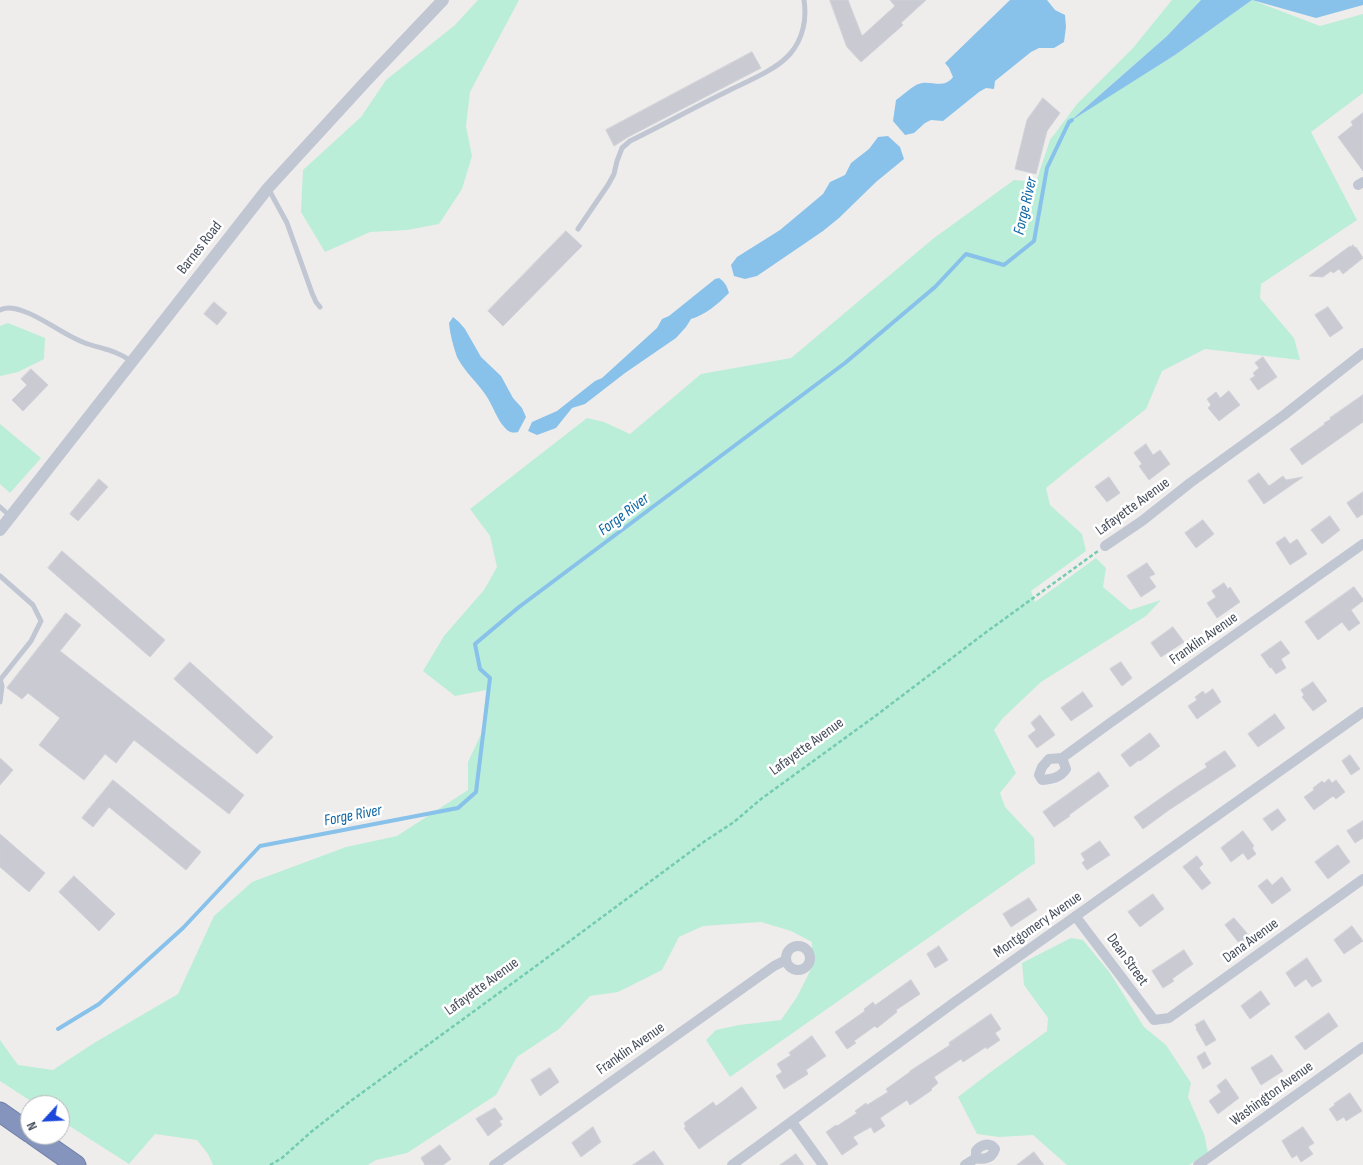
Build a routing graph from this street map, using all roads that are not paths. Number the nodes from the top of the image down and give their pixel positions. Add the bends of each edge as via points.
1 (443, 0) edge
2 (804, 0) edge
3 (268, 188) junction
4 (578, 230) dead end
5 (320, 307) dead end
6 (0, 310) edge
7 (1363, 353) edge
8 (132, 361) junction
9 (0, 507) edge
10 (10, 517) junction
11 (0, 530) edge
12 (1363, 544) edge
13 (1105, 546) road end
14 (0, 576) edge
15 (0, 680) edge
16 (0, 702) edge
17 (1363, 712) edge
18 (1062, 758) dead end
19 (1363, 879) edge
20 (1076, 917) junction
21 (786, 960) dead end
22 (1154, 1020) joint
23 (1363, 1047) edge
24 (0, 1112) edge
25 (792, 1122) junction
26 (20, 1126) edge
27 (47, 1145) edge
28 (976, 1158) dead end
29 (76, 1165) edge
30 (494, 1165) edge
31 (732, 1165) edge
32 (823, 1165) edge
33 (965, 1165) edge
34 (1198, 1165) edge

1 - 3 street, Barnes Road
2 - 4 lane via 805,23 792,52 760,74 630,141 622,148 614,174
3 - 5 lane via 287,223
3 - 8 street, Barnes Road
6 - 8 lane via 23,311 84,343 121,354
7 - 13 street, Lafayette Avenue
8 - 10 street, Barnes Road
9 - 10 lane
10 - 11 street, Barnes Road
12 - 18 street, Franklin Avenue
14 - 15 lane via 34,605 40,621 31,641
15 - 16 lane
17 - 20 street, Montgomery Avenue
19 - 22 street, Dana Avenue via 1169,1018
20 - 22 street, Dean Street
20 - 25 street, Montgomery Avenue
21 - 30 street, Franklin Avenue
23 - 34 street, Washington Avenue
24 - 26 highway
25 - 31 street, Montgomery Avenue
25 - 32 street
27 - 29 highway
28 - 33 street

